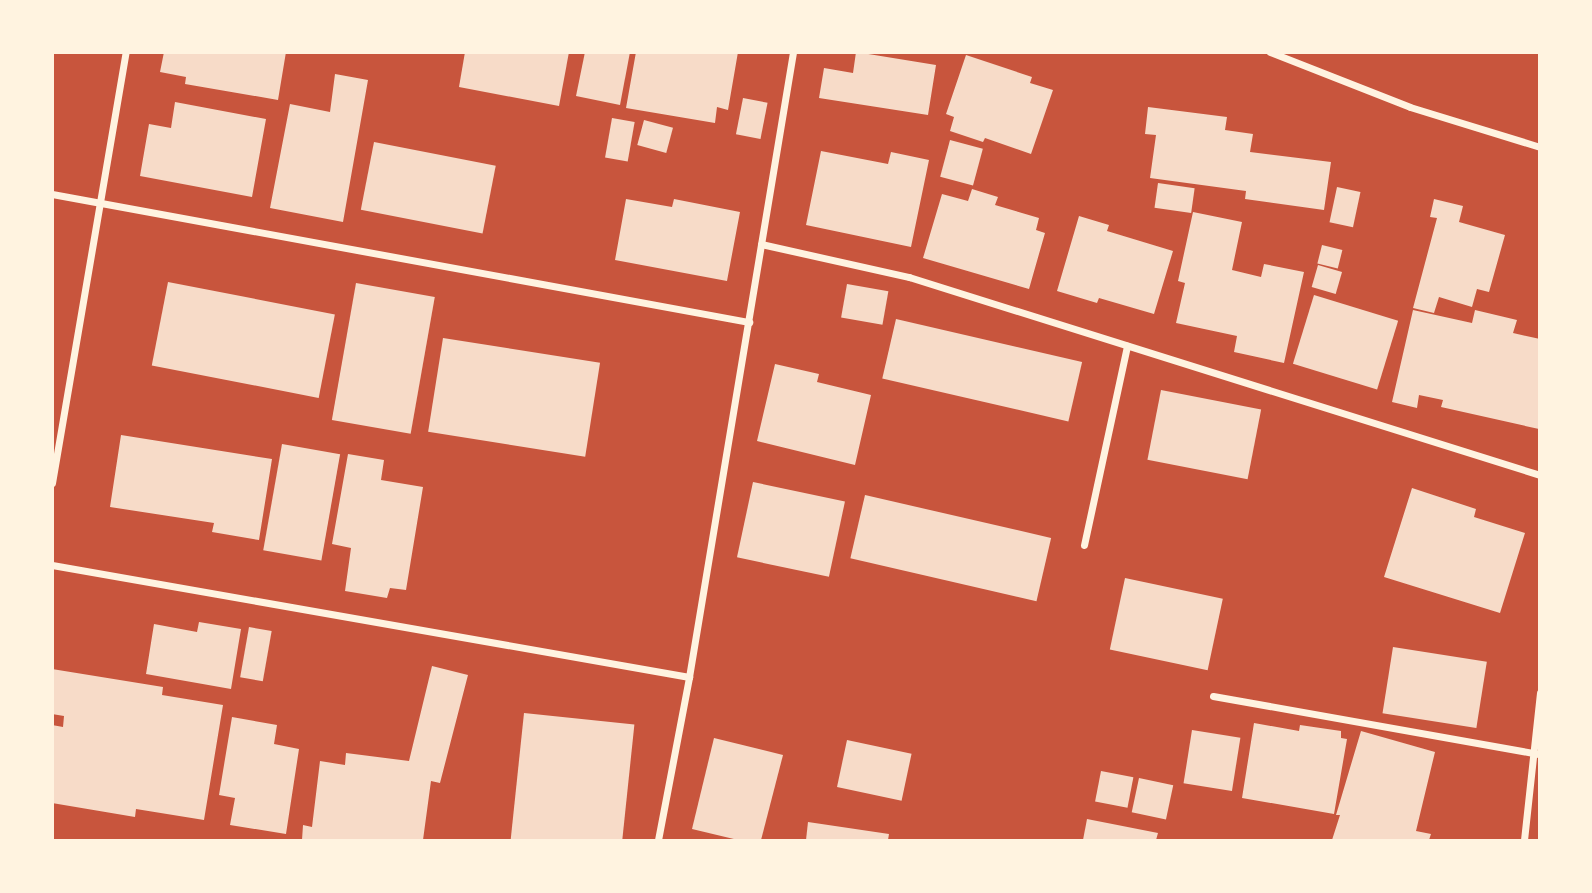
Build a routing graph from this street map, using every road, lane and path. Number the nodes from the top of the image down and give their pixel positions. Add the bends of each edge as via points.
1 (126, 52) edge
2 (793, 52) edge
3 (1270, 52) edge
4 (1539, 147) edge
5 (52, 194) edge
6 (100, 202) junction
7 (761, 244) junction
8 (749, 322) junction
9 (1128, 346) junction
10 (1539, 475) edge
11 (52, 483) edge
12 (1084, 545) dead end
13 (52, 565) edge
14 (689, 677) junction
15 (1539, 693) edge
16 (1213, 696) dead end
17 (1536, 753) edge
18 (658, 841) edge
19 (1524, 841) edge

1 - 6 street
2 - 7 street
3 - 4 street via 1410,107
5 - 6 street
6 - 8 street
6 - 11 street
7 - 8 street
7 - 9 street via 909,277
8 - 14 street
9 - 10 street
9 - 12 street
13 - 14 street
14 - 18 street
15 - 17 street
16 - 17 street
17 - 19 street

